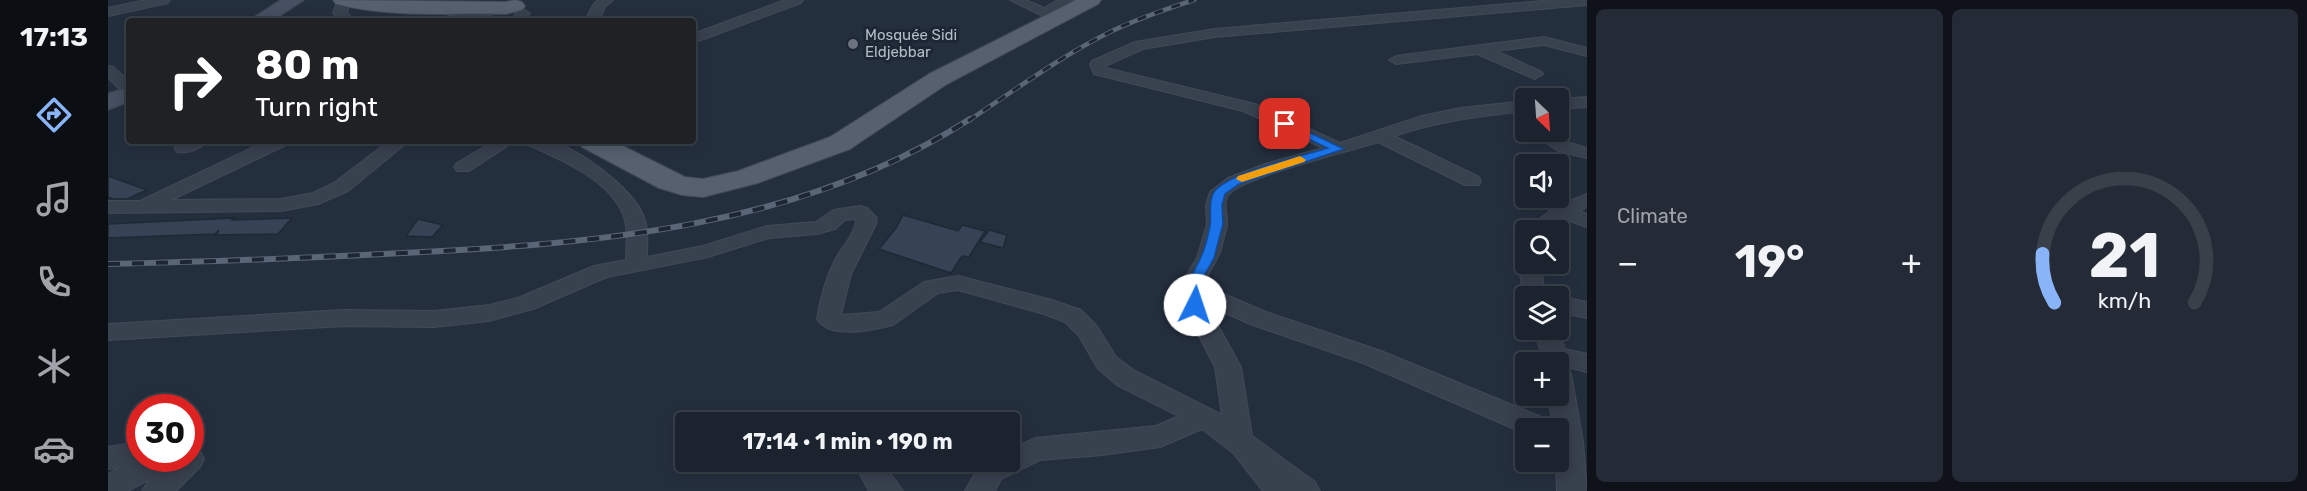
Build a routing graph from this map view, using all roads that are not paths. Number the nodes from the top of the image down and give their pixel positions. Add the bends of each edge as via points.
1 (164, 0) edge
2 (294, 0) edge
3 (378, 0) edge
4 (402, 0) edge
5 (608, 0) edge
6 (795, 0) edge
7 (1017, 0) edge
8 (1067, 0) edge
9 (1091, 0) edge
10 (1587, 1) edge
11 (349, 4) edge
12 (515, 7) edge
13 (108, 12) edge
14 (263, 18) edge
15 (461, 18) edge
16 (593, 18) edge
17 (696, 38) edge
18 (1480, 50) junction
19 (1587, 52) edge
20 (1396, 60) dead end
21 (108, 70) edge
22 (1535, 74) dead end
23 (126, 86) edge
24 (126, 95) edge
25 (108, 102) edge
26 (1587, 102) edge
27 (1569, 103) edge
28 (1515, 107) edge
29 (1502, 108) junction
30 (1515, 116) edge
31 (1378, 135) junction
32 (1556, 142) edge
33 (274, 144) edge
34 (396, 144) edge
35 (501, 144) edge
36 (541, 144) edge
37 (598, 144) edge
38 (1339, 149) junction
39 (1587, 153) edge
40 (463, 168) dead end
41 (1472, 181) dead end
42 (1587, 200) edge
43 (142, 206) junction
44 (108, 207) edge
45 (1562, 211) junction
46 (1549, 220) edge
47 (1587, 221) edge
48 (637, 265) junction
49 (1194, 290) junction
50 (1569, 306) edge
51 (1587, 310) edge
52 (108, 332) edge
53 (1587, 363) edge
54 (1569, 364) edge
55 (1565, 406) edge
56 (1204, 416) junction
57 (1515, 418) edge
58 (1239, 440) junction
59 (1571, 441) edge
60 (126, 455) edge
61 (1020, 457) edge
62 (108, 458) edge
63 (137, 472) edge
64 (177, 472) edge
65 (873, 472) edge
66 (990, 472) edge
67 (108, 488) edge
68 (157, 491) edge
69 (888, 491) edge
70 (980, 491) edge
71 (1280, 491) edge
72 (1305, 491) edge
73 (1572, 491) edge

1 - 13 street
2 - 14 main road
3 - 11 main road
4 - 12 main road
5 - 16 street via 598,5
6 - 17 street
7 - 8 street via 1045,13
9 - 37 main road via 938,79 840,143 748,177 703,188 682,186
10 - 38 street via 1215,33 1140,45 1097,64 1098,71 1121,78 1249,108
11 - 12 main road
12 - 15 street
18 - 19 street via 1546,41
18 - 20 street
18 - 22 street
21 - 23 street
24 - 25 main road
26 - 27 street
28 - 29 street
29 - 30 street
29 - 31 street via 1432,119
31 - 38 street
31 - 41 street
32 - 39 street
33 - 43 street
34 - 43 street via 341,187 318,198 281,205
35 - 40 street
36 - 48 street via 567,155 625,198 634,216
38 - 49 street via 1271,168 1220,192 1208,258 1194,281
42 - 45 street
43 - 44 street
45 - 46 street
45 - 47 street
48 - 52 street via 602,271 525,304 489,313 434,319 344,318
48 - 56 street via 708,251 767,232 817,228 828,225 839,214 860,212 867,218 866,226 846,262 829,320 842,324 885,319 932,287 958,283 1021,298 1073,316 1088,331 1107,363 1126,378
49 - 57 street via 1257,318 1372,357
49 - 58 street via 1195,305 1228,367
50 - 51 street
53 - 54 street
55 - 59 street
56 - 58 street
56 - 61 street via 1160,436 1036,449
58 - 71 street
58 - 72 street
59 - 73 street
60 - 62 street
63 - 67 street
64 - 68 street
65 - 69 street
66 - 70 street

